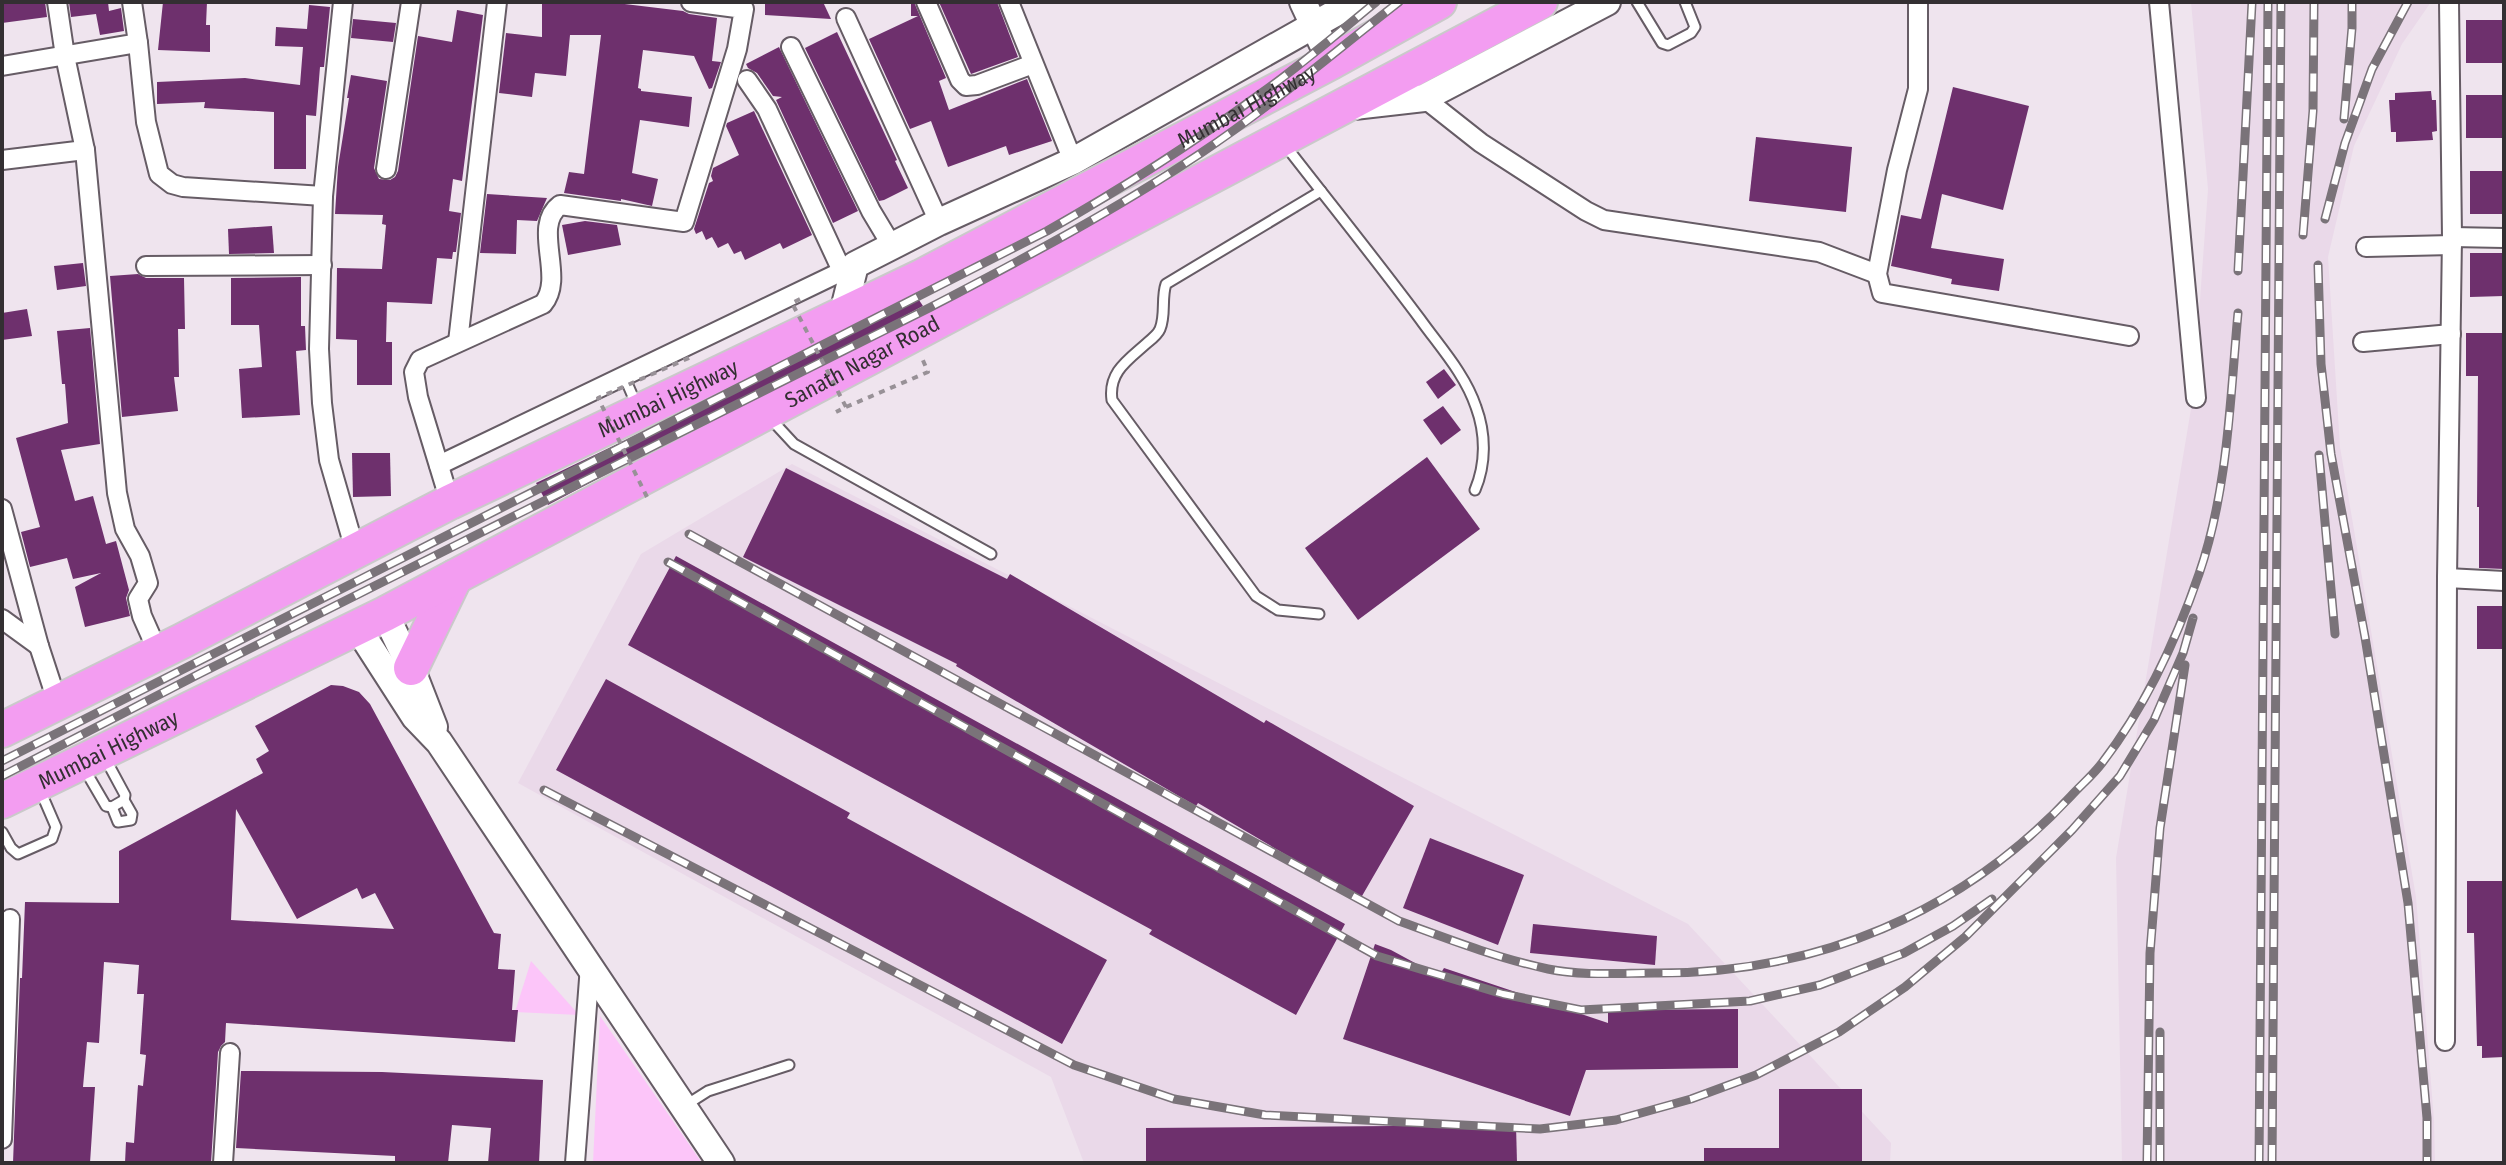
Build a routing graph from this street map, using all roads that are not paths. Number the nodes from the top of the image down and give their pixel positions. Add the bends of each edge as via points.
1 (57, 2) edge
2 (132, 2) edge
3 (343, 2) edge
4 (411, 2) edge
5 (497, 2) edge
6 (691, 2) edge
7 (926, 2) edge
8 (1009, 2) edge
9 (1303, 2) edge
10 (1355, 2) edge
11 (1439, 2) edge
12 (1540, 2) edge
13 (1607, 2) edge
14 (1637, 2) edge
15 (1685, 2) edge
16 (1918, 2) edge
17 (2159, 2) edge
18 (2449, 2) edge
19 (1324, 15) edge
20 (846, 18) dead end
21 (138, 43) junction
22 (791, 47) dead end
23 (65, 56) junction
24 (1340, 57) junction
25 (1033, 64) junction
26 (2, 66) edge
27 (747, 80) dead end
28 (1417, 84) junction
29 (1280, 139) junction
30 (85, 150) junction
31 (2, 160) edge
32 (1073, 161) junction
33 (386, 169) dead end
34 (1117, 173) junction
35 (1321, 191) junction
36 (323, 196) junction
37 (1138, 214) junction
38 (939, 222) junction
39 (2504, 238) edge
40 (2452, 241) junction
41 (982, 244) junction
42 (892, 246) junction
43 (2366, 247) dead end
44 (322, 265) junction
45 (146, 266) dead end
46 (849, 268) junction
47 (1877, 274) junction
48 (1004, 285) junction
49 (842, 317) junction
50 (2451, 334) junction
51 (2129, 336) dead end
52 (458, 342) junction
53 (2363, 342) dead end
54 (624, 376) junction
55 (2196, 398) dead end
56 (640, 412) junction
57 (764, 412) junction
58 (439, 465) junction
59 (1475, 490) dead end
60 (450, 502) junction
61 (2, 509) edge
62 (355, 550) junction
63 (991, 554) dead end
64 (455, 577) junction
65 (2447, 578) junction
66 (2504, 581) edge
67 (1319, 614) dead end
68 (2, 619) edge
69 (371, 621) junction
70 (39, 646) junction
71 (158, 652) junction
72 (411, 668) junction
73 (57, 701) junction
74 (2, 730) edge
75 (439, 742) junction
76 (91, 757) junction
77 (38, 783) junction
78 (124, 800) junction
79 (2, 801) edge
80 (112, 807) junction
81 (2, 832) edge
82 (10, 919) dead end
83 (590, 966) junction
84 (2445, 1041) dead end
85 (230, 1053) dead end
86 (789, 1065) dead end
87 (684, 1107) junction
88 (2, 1139) edge
89 (223, 1163) edge
90 (575, 1163) edge
91 (721, 1163) edge

1 - 23 street
2 - 21 street
3 - 36 street
4 - 33 street
5 - 52 street
6 - 52 street via 744,9 737,49 684,222 560,205 548,225 549,297
7 - 25 street via 966,86
8 - 25 street
9 - 19 street
10 - 19 street
11 - 24 highway, Mumbai Highway
12 - 28 highway, Sanath Nagar Road
13 - 28 street
14 - 15 lane via 1668,45 1695,27
16 - 47 street via 1918,89
17 - 55 street
18 - 40 street
19 - 24 street
19 - 32 street
20 - 38 street
21 - 23 street
21 - 36 street via 146,122 159,174 183,187
22 - 42 street
23 - 26 street
23 - 30 street
24 - 34 highway, Mumbai Highway
25 - 32 street
27 - 46 street
28 - 29 highway, Sanath Nagar Road via 1338,108
28 - 47 street via 1481,143 1604,220 1819,252
29 - 35 lane
29 - 37 highway, Sanath Nagar Road
30 - 31 street
30 - 71 street via 117,493 125,529 148,583 138,599
32 - 38 street
34 - 37 highway
34 - 41 highway, Mumbai Highway
35 - 59 lane via 1460,374 1477,407 1484,470
35 - 67 lane via 1166,284 1160,329 1122,365 1110,385 1112,400 1256,596 1278,610
36 - 44 street
37 - 48 highway, Sanath Nagar Road
38 - 42 street
39 - 40 street
40 - 43 street
40 - 50 street
41 - 48 highway
41 - 49 highway, Mumbai Highway
42 - 46 street
44 - 45 street
44 - 62 street via 322,403 329,460
46 - 49 street
46 - 54 street
47 - 51 street via 1882,293
48 - 57 highway, Sanath Nagar Road
49 - 56 highway, Mumbai Highway
50 - 53 street
50 - 65 street
52 - 58 street via 420,360 414,372
54 - 56 lane
54 - 58 street
56 - 60 highway, Mumbai Highway
57 - 63 lane via 794,444
57 - 64 highway, Sanath Nagar Road
58 - 60 street
60 - 62 highway, Mumbai Highway
61 - 70 street
62 - 71 highway, Mumbai Highway
64 - 69 highway, Sanath Nagar Road
64 - 72 highway
65 - 66 street
65 - 84 street
68 - 70 street
69 - 72 street
69 - 75 street via 415,717
69 - 76 highway, Mumbai Highway
70 - 73 street
71 - 73 highway, Mumbai Highway
72 - 75 street
73 - 74 highway, Mumbai Highway
75 - 83 street
76 - 77 highway, Mumbai Highway
76 - 78 lane
76 - 80 lane via 106,806
77 - 79 highway, Mumbai Highway
77 - 81 lane via 56,827 52,839 18,854
78 - 80 lane
78 - 80 lane via 131,820 118,822
82 - 88 street
83 - 87 street
83 - 90 street
85 - 89 street
86 - 87 lane via 708,1091
87 - 91 street

